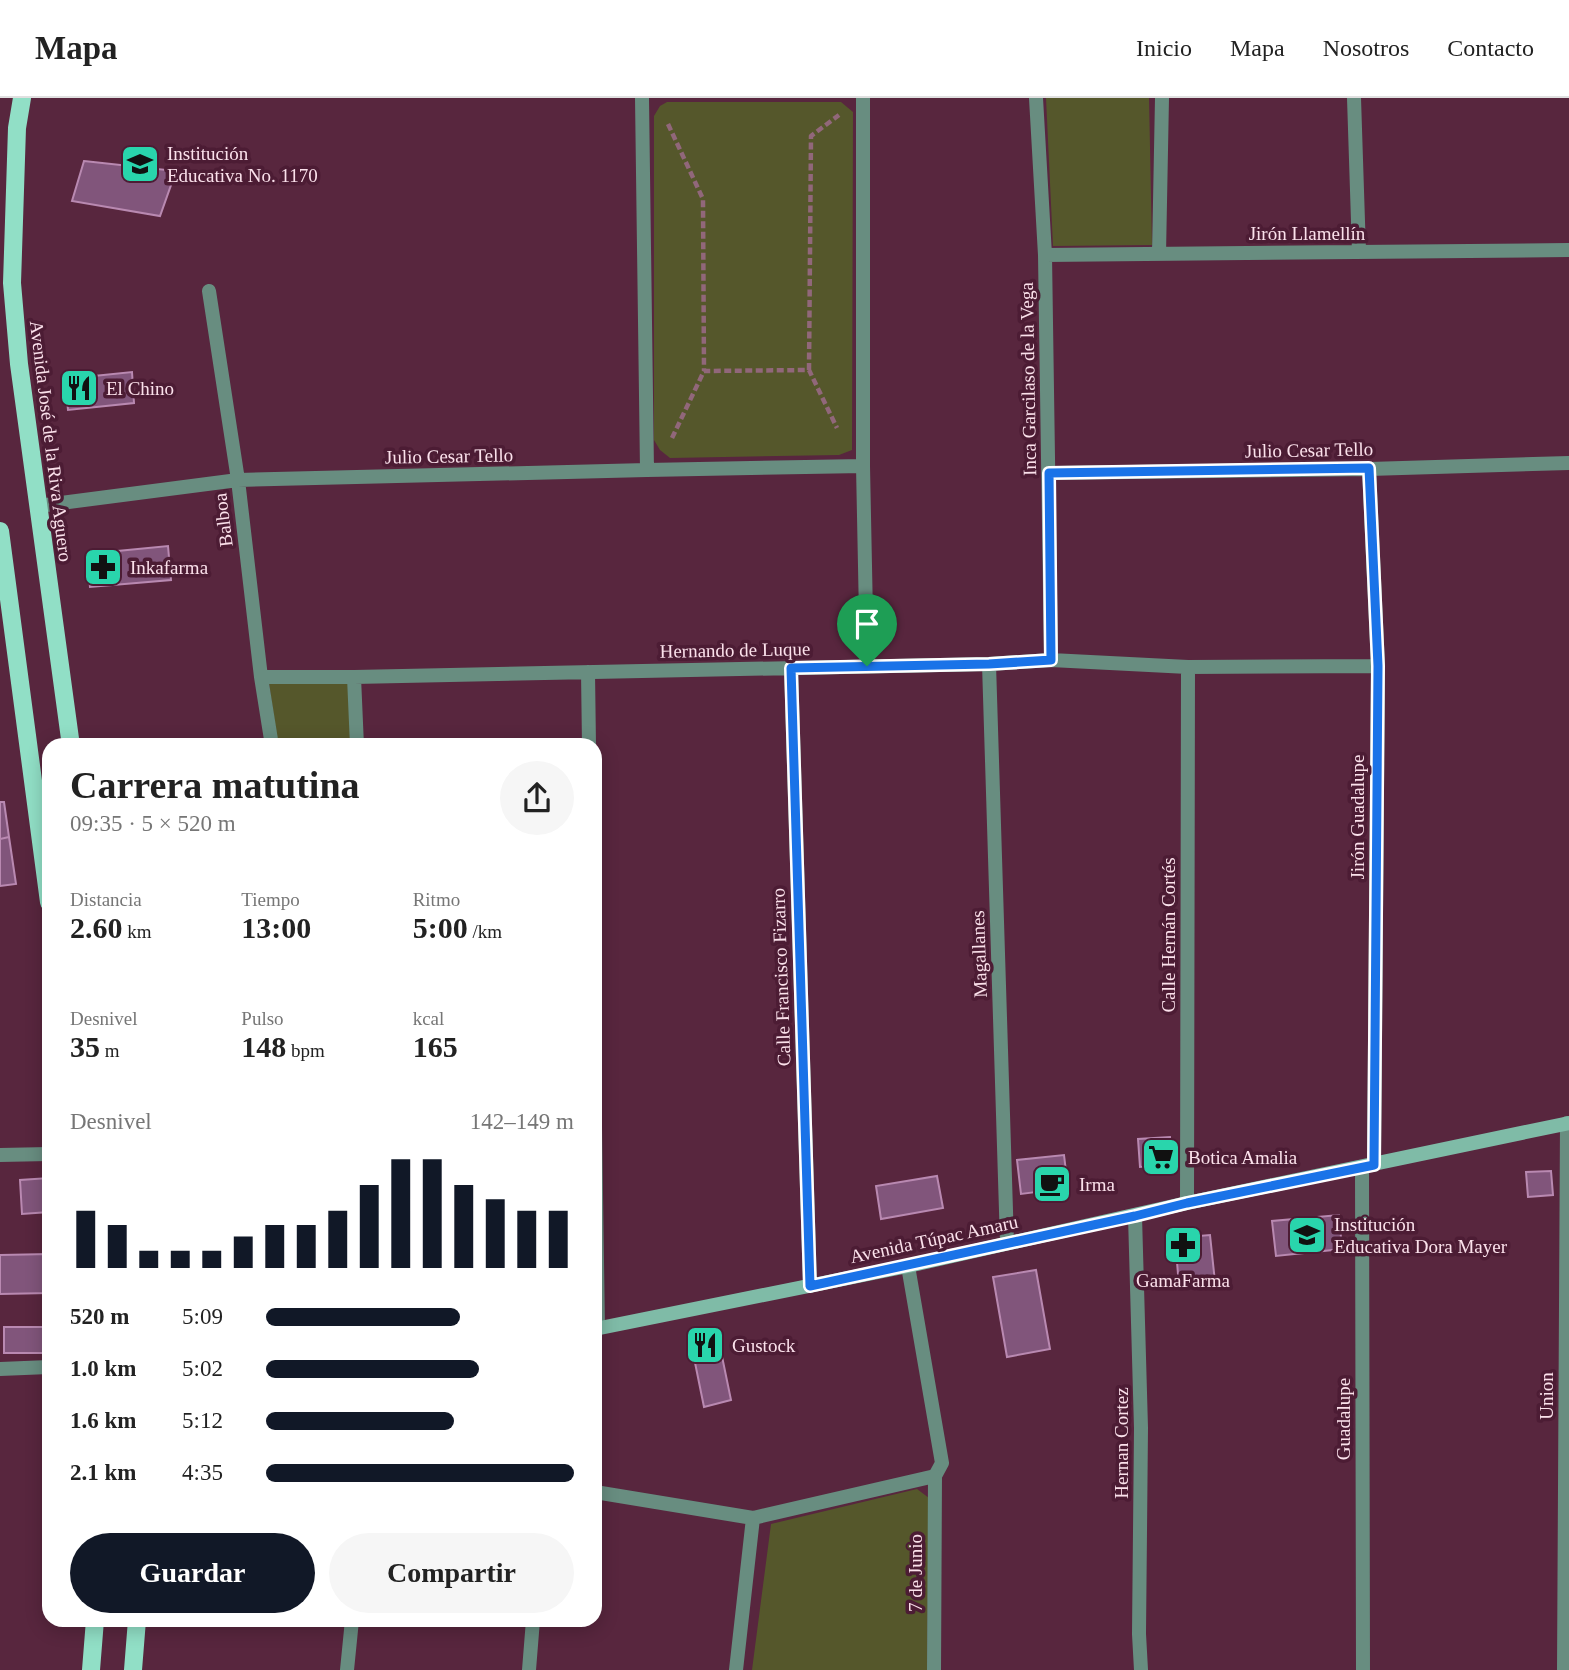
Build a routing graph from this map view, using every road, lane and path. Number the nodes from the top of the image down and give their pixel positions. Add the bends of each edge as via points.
1 (23, 98) edge
2 (642, 98) edge
3 (863, 98) edge
4 (1036, 98) edge
5 (1162, 98) edge
6 (1354, 98) edge
7 (845, 110) dead end
8 (663, 113) dead end
9 (1569, 250) edge
10 (1359, 252) junction
11 (1159, 254) junction
12 (1045, 255) junction
13 (6, 284) edge
14 (209, 291) dead end
15 (809, 370) junction
16 (704, 371) junction
17 (842, 436) dead end
18 (666, 448) dead end
19 (1569, 463) edge
20 (863, 466) junction
21 (1369, 468) junction
22 (647, 470) junction
23 (1049, 473) junction
24 (238, 480) junction
25 (38, 506) junction
26 (0, 531) edge
27 (1051, 660) junction
28 (989, 664) junction
29 (867, 666) junction
30 (1378, 666) junction
31 (1188, 667) junction
32 (791, 668) junction
33 (587, 672) junction
34 (261, 677) junction
35 (354, 677) junction
36 (70, 738) edge
37 (271, 738) edge
38 (357, 738) edge
39 (589, 738) edge
40 (42, 849) edge
41 (1568, 1123) edge
42 (42, 1154) edge
43 (0, 1155) edge
44 (1368, 1166) junction
45 (1187, 1203) junction
46 (1135, 1216) junction
47 (1007, 1243) junction
48 (908, 1266) junction
49 (810, 1286) junction
50 (602, 1328) edge
51 (42, 1367) edge
52 (0, 1368) edge
53 (935, 1476) junction
54 (602, 1493) edge
55 (753, 1518) junction
56 (94, 1627) edge
57 (136, 1627) edge
58 (351, 1627) edge
59 (532, 1627) edge
60 (91, 1670) edge
61 (133, 1670) edge
62 (347, 1670) edge
63 (529, 1670) edge
64 (736, 1670) edge
65 (934, 1670) edge
66 (1141, 1670) edge
67 (1363, 1670) edge
68 (1564, 1670) edge

1 - 13 main road, Avenida José de la Riva Aguero
2 - 22 street
3 - 20 street
4 - 12 street, Inca Garcilaso de la Vega
5 - 11 street
6 - 10 street
7 - 15 path via 811,136
8 - 16 path via 703,199
9 - 10 street, Jirón Llamellín
10 - 11 street, Jirón Llamellín
11 - 12 street, Jirón Llamellín
12 - 23 street, Inca Garcilaso de la Vega
13 - 25 main road, Avenida José de la Riva Aguero
14 - 24 street, Balboa
15 - 16 path
15 - 17 path
16 - 18 path
19 - 21 street, Julio Cesar Tello
20 - 22 street, Julio Cesar Tello
20 - 29 street
21 - 23 street, Julio Cesar Tello
21 - 30 street, Jirón Guadalupe
22 - 24 street, Julio Cesar Tello
23 - 27 street, Inca Garcilaso de la Vega
24 - 25 street, Julio Cesar Tello
24 - 34 street, Balboa
25 - 36 main road, Avenida José de la Riva Aguero
26 - 40 main road
27 - 28 street, Hernando de Luque
27 - 31 street, Hernando de Luque
28 - 29 street, Hernando de Luque
28 - 47 street, Magallanes
29 - 32 street, Hernando de Luque
30 - 31 street, Hernando de Luque
30 - 44 street, Jirón Guadalupe
31 - 45 street, Calle Hernán Cortés
32 - 33 street, Hernando de Luque
32 - 49 street, Calle Francisco Fizarro
33 - 35 street, Hernando de Luque
33 - 39 street
34 - 35 street, Hernando de Luque
34 - 37 street, Balboa
35 - 38 street
41 - 44 main road, Avenida Túpac Amaru
41 - 68 street, Union
42 - 43 street
44 - 45 main road, Avenida Túpac Amaru
44 - 67 street, Guadalupe
45 - 46 main road, Avenida Túpac Amaru
46 - 47 main road, Avenida Túpac Amaru
46 - 66 street, Hernan Cortez
47 - 48 main road, Avenida Túpac Amaru
48 - 49 main road, Avenida Túpac Amaru
48 - 53 street, 7 de Junio via 942,1462
49 - 50 main road, Avenida Túpac Amaru
51 - 52 street
53 - 55 street
53 - 65 street, 7 de Junio
54 - 55 street
55 - 64 street
56 - 60 main road
57 - 61 main road
58 - 62 street
59 - 63 street

